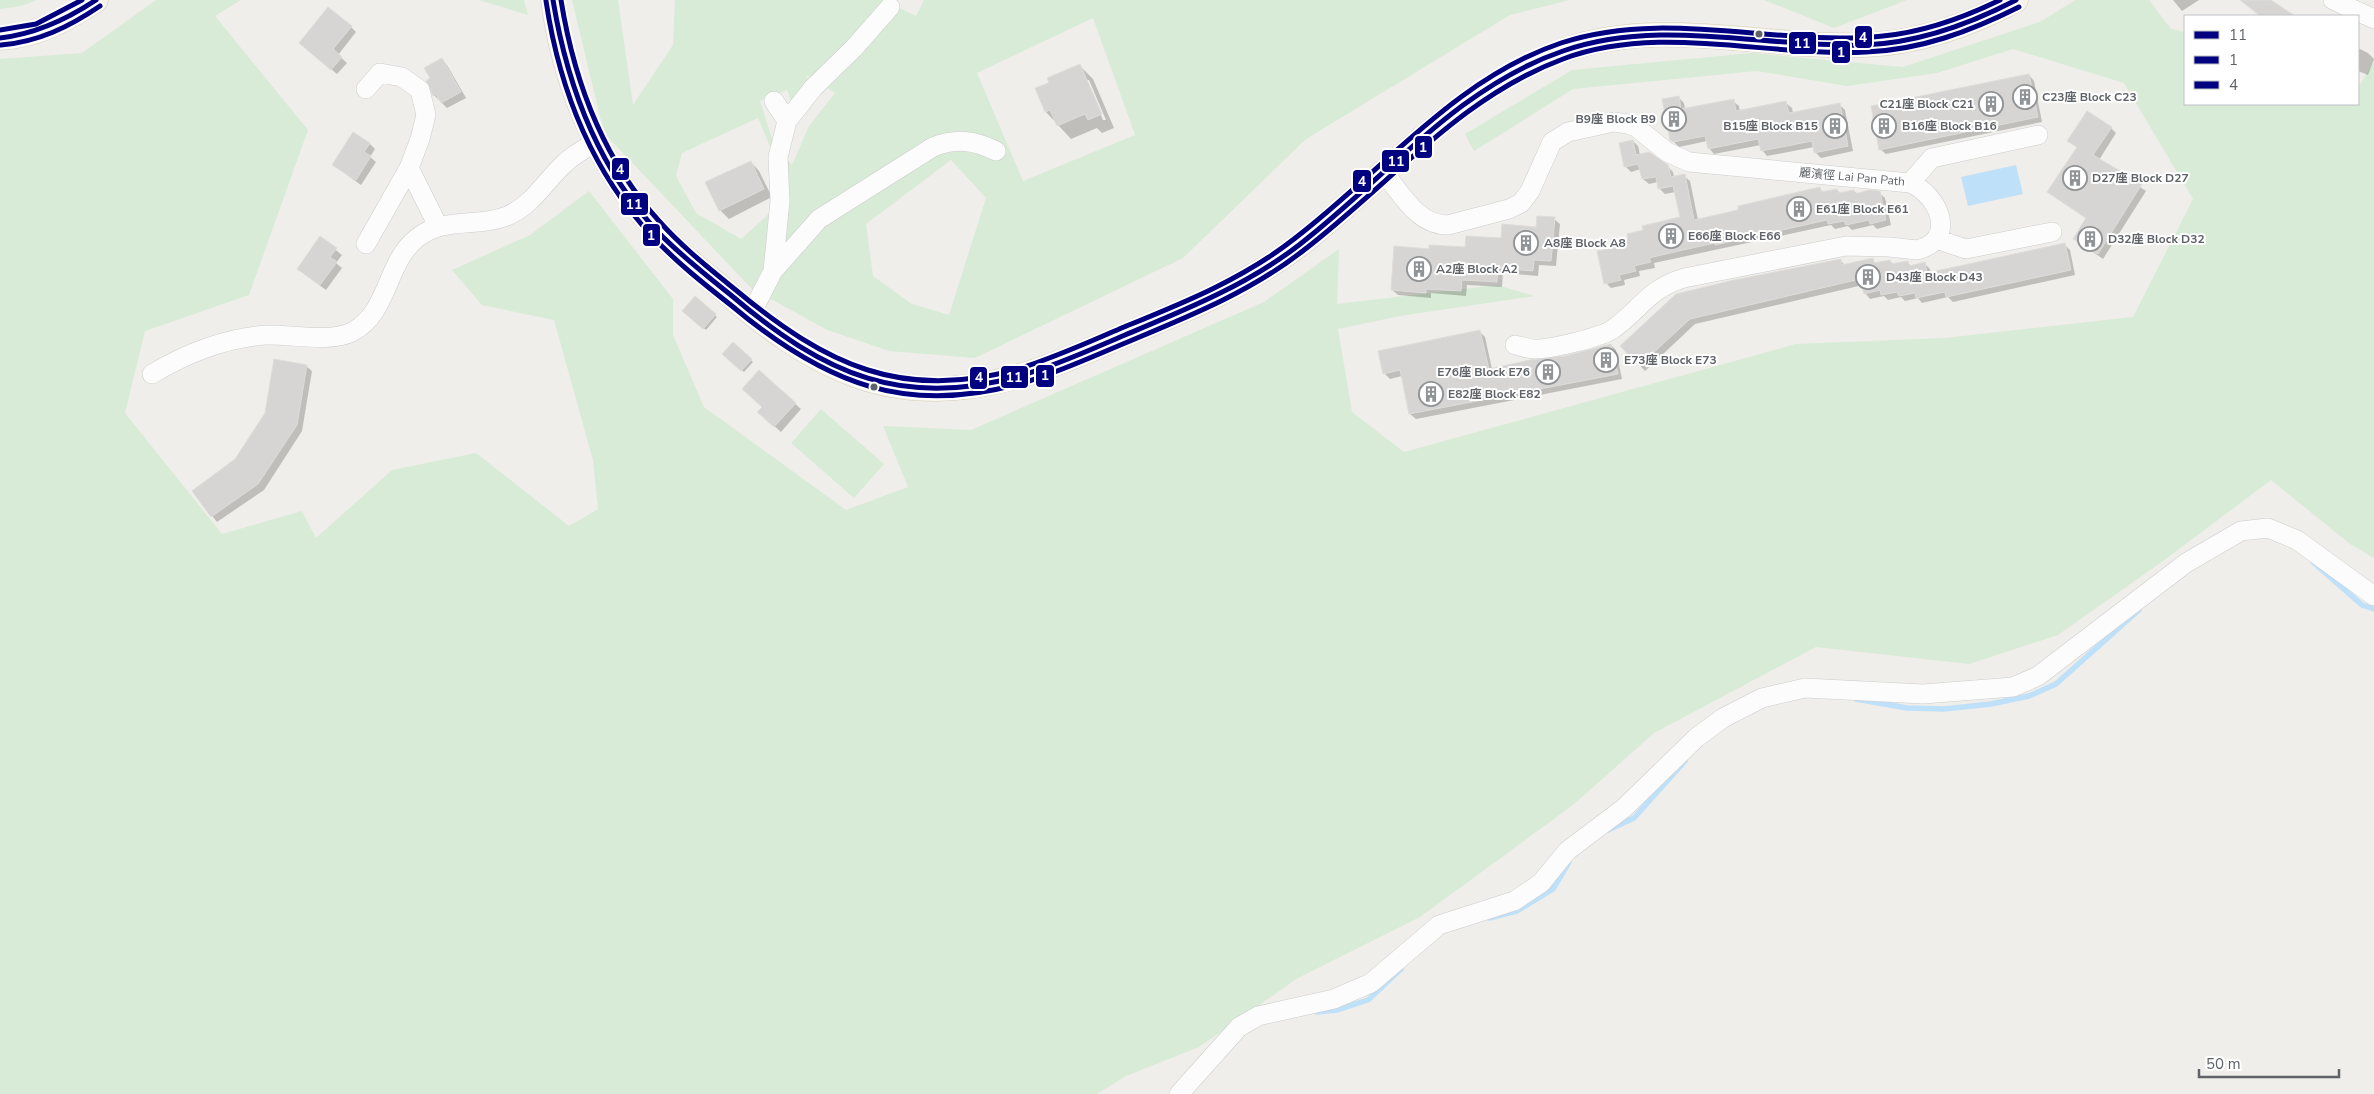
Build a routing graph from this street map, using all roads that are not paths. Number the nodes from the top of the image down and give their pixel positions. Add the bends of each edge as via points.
1 (96, 0) edge
2 (553, 0) edge
3 (2016, 0) edge
4 (2333, 0) edge
5 (890, 7) dead end
6 (2374, 20) edge
7 (0, 38) edge
8 (366, 89) dead end
9 (774, 101) dead end
10 (787, 121) junction
11 (2038, 135) dead end
12 (597, 142) junction
13 (996, 151) dead end
14 (409, 168) junction
15 (1384, 173) junction
16 (1910, 183) junction
17 (438, 226) junction
18 (2052, 232) dead end
19 (1936, 239) junction
20 (366, 244) dead end
21 (773, 270) junction
22 (751, 314) junction
23 (1515, 345) dead end
24 (152, 374) dead end
25 (2374, 596) edge
26 (1179, 1094) edge

1 - 7 main road via 47,29
2 - 12 main road via 567,70
3 - 15 main road via 1966,24 1888,43 1838,45 1670,35 1591,43 1538,61 1483,92
4 - 6 street
5 - 10 street via 813,88
8 - 14 street via 380,73 402,77 420,90 426,114
9 - 10 street
10 - 21 street via 778,157 780,201
11 - 16 street via 1932,158
12 - 17 street via 566,161 536,196 509,215 493,221
12 - 22 main road via 646,218 682,255
13 - 21 street via 971,141 933,147 819,219
14 - 17 street
14 - 20 street
15 - 16 street, 麗濱徑 Lai Pan Path via 1423,219 1448,225 1521,203 1530,192 1552,142 1562,134 1621,122 1636,127 1672,155 1702,165
15 - 22 main road via 1298,246 1222,294 1059,362 991,383 964,388 920,389 856,377 820,361
16 - 19 street, 麗濱徑 Lai Pan Path via 1927,193 1938,210 1940,226
17 - 24 street via 407,247 375,312 354,331 338,336 242,338 195,352
18 - 19 street via 1966,250
19 - 23 street via 1931,245 1917,250 1846,246 1684,278 1651,294 1615,328 1602,335 1534,350
21 - 22 street
25 - 26 street via 2297,540 2268,528 2241,531 2186,563 2038,676 2013,687 1923,694 1805,688 1762,698 1723,718 1696,738 1624,808 1567,851 1541,883 1514,901 1439,925 1372,984 1334,999 1258,1016 1239,1027

